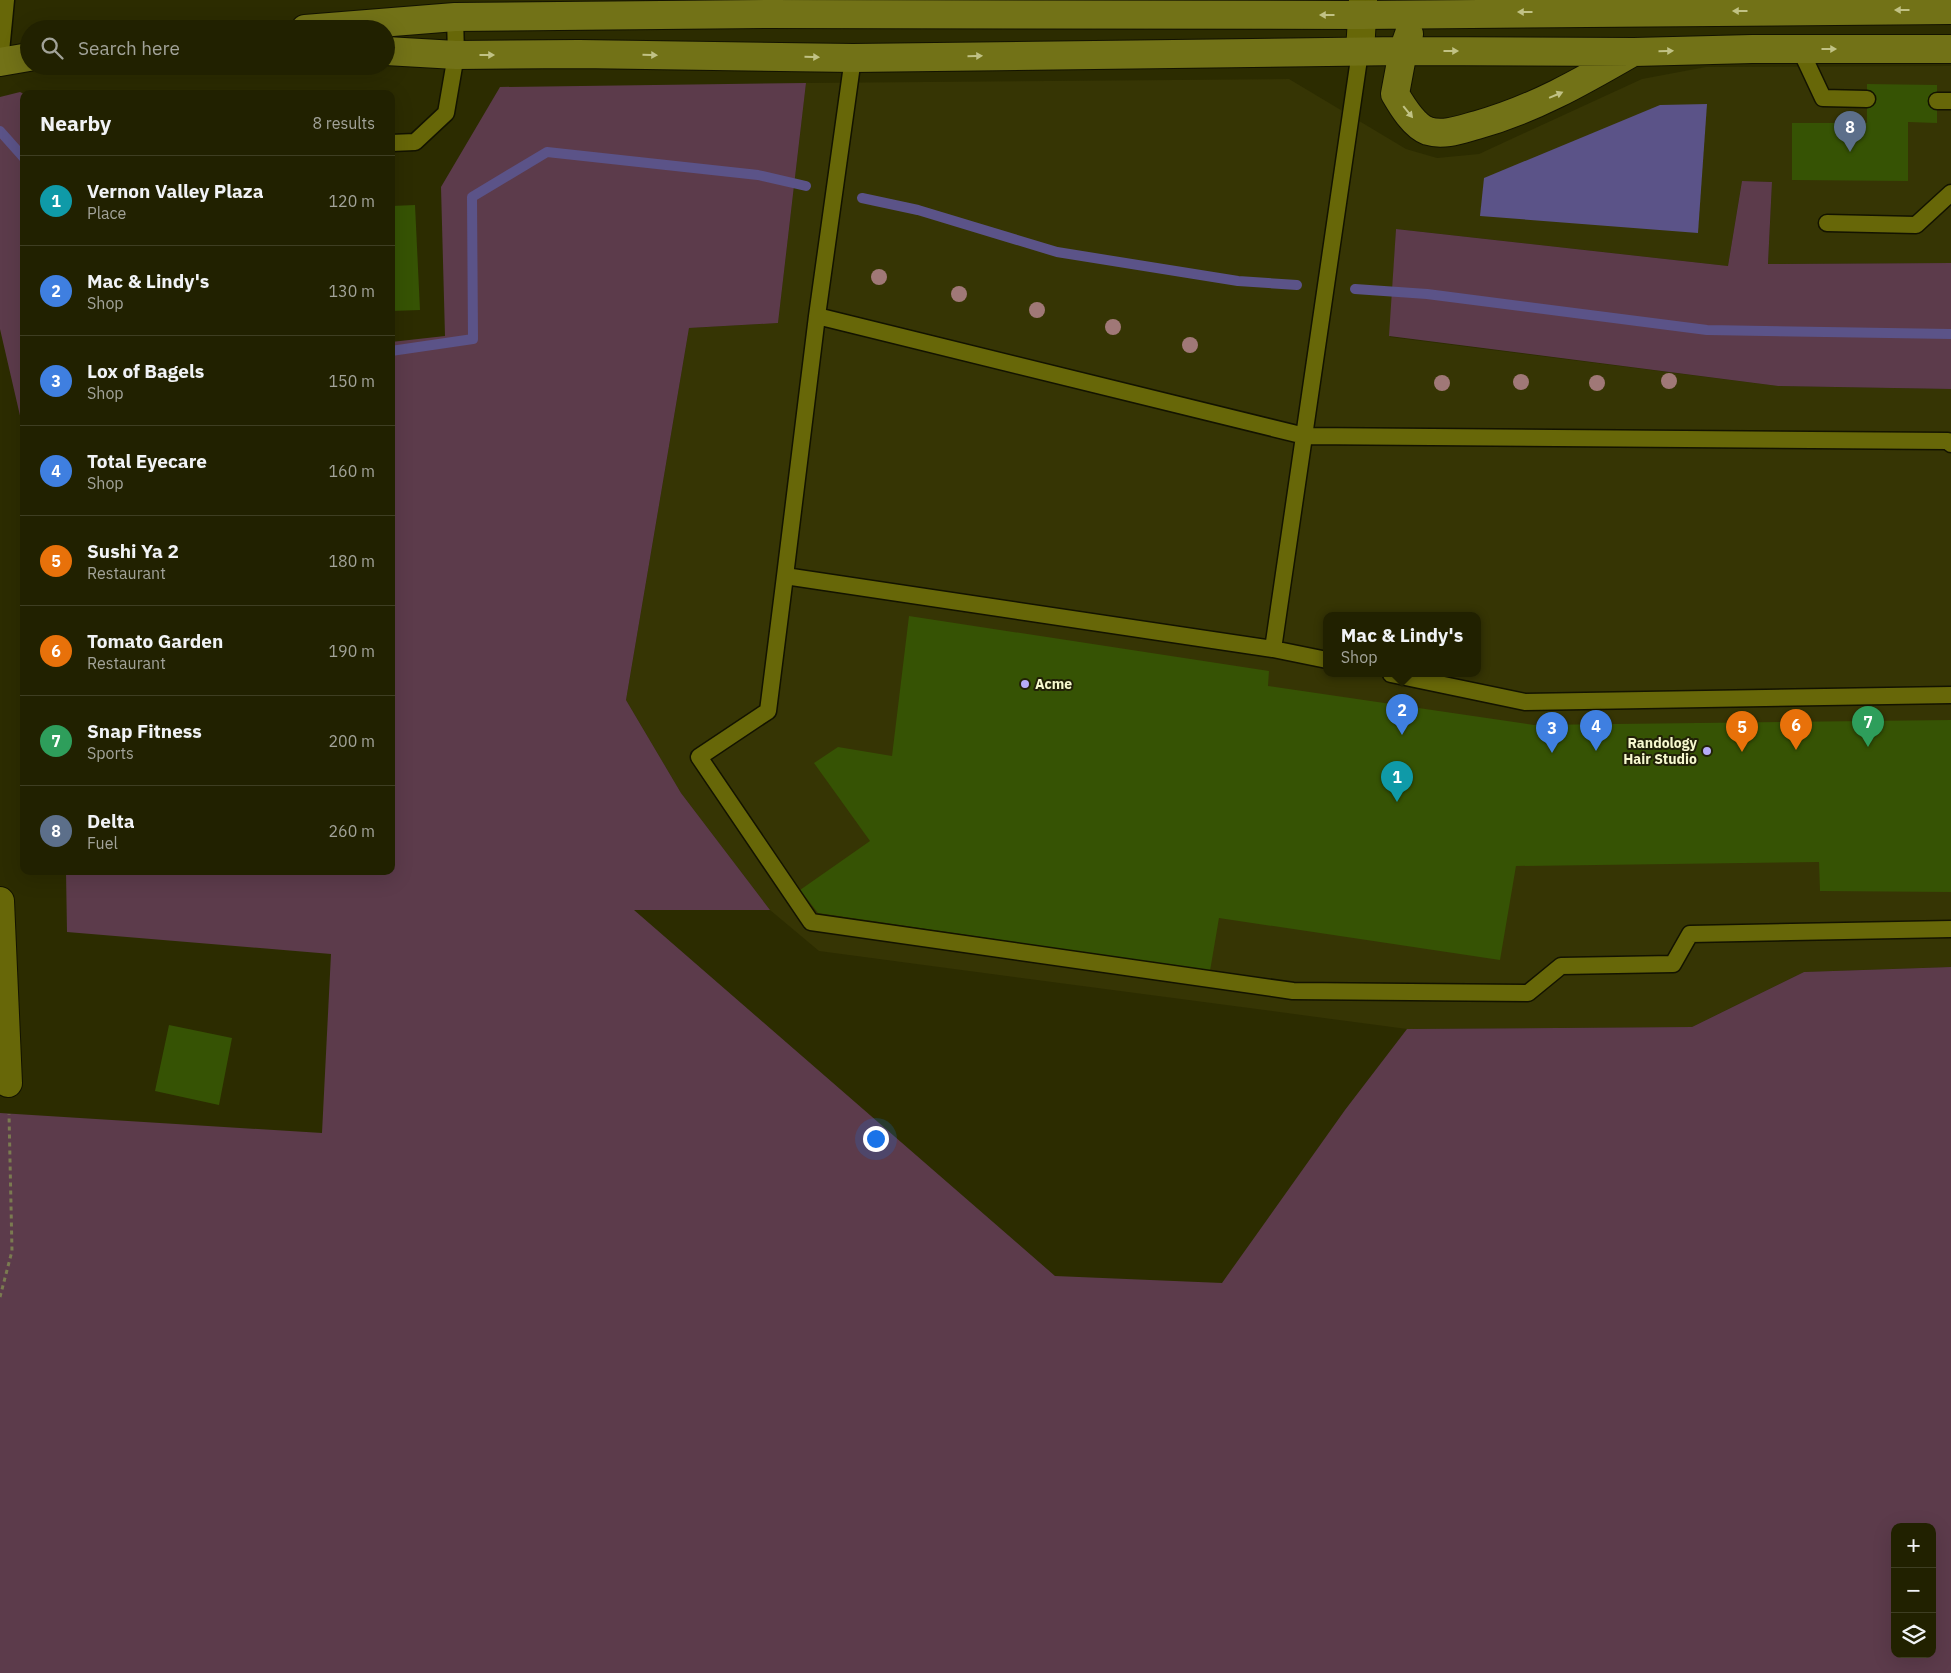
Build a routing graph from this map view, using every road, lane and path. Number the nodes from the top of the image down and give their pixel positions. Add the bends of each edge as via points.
1 (6, 0) edge
2 (1491, 6) edge
3 (1565, 6) edge
4 (1362, 7) edge
5 (959, 8) edge
6 (1951, 10) edge
7 (1418, 13) junction
8 (455, 17) junction
9 (395, 22) edge
10 (1951, 48) edge
11 (1800, 49) junction
12 (1402, 51) junction
13 (395, 52) edge
14 (1360, 52) junction
15 (1634, 52) junction
16 (456, 55) junction
17 (853, 58) junction
18 (20, 59) edge
19 (0, 62) edge
20 (1867, 99) dead end
21 (395, 144) edge
22 (1951, 193) edge
23 (1827, 223) dead end
24 (817, 316) junction
25 (1305, 436) junction
26 (1951, 444) edge
27 (785, 576) junction
28 (1273, 649) junction
29 (1323, 659) edge
30 (1404, 677) edge
31 (1951, 696) edge
32 (0, 901) edge
33 (1951, 929) edge
34 (8, 1083) joint
35 (0, 1297) edge

1 - 19 lane
3 -> 2 main road
2 - 7 main road
6 -> 3 main road
4 -> 5 main road
4 - 7 main road
4 - 14 street
5 - 8 main road via 765,14
7 - 12 main road
8 - 9 main road
8 - 16 lane
11 -> 10 main road
15 -> 11 main road
11 - 20 lane via 1823,98
12 - 14 main road
12 -> 15 main road
12 -> 15 main road via 1395,94 1409,116 1427,131 1452,132 1501,118 1563,92
13 - 16 main road
17 -> 14 main road
14 - 25 lane
16 -> 17 main road
16 - 21 lane via 446,113 415,142
17 - 24 lane
18 - 19 main road
22 - 23 lane via 1916,225
24 - 25 lane
24 - 27 lane
25 - 26 lane via 1948,441
25 - 28 lane
27 - 28 lane
27 - 33 lane via 768,711 699,757 811,922 1293,991 1528,993 1561,966 1673,964 1690,934
28 - 29 lane
30 - 31 lane via 1525,702
32 - 34 street
34 - 35 path via 12,1251

